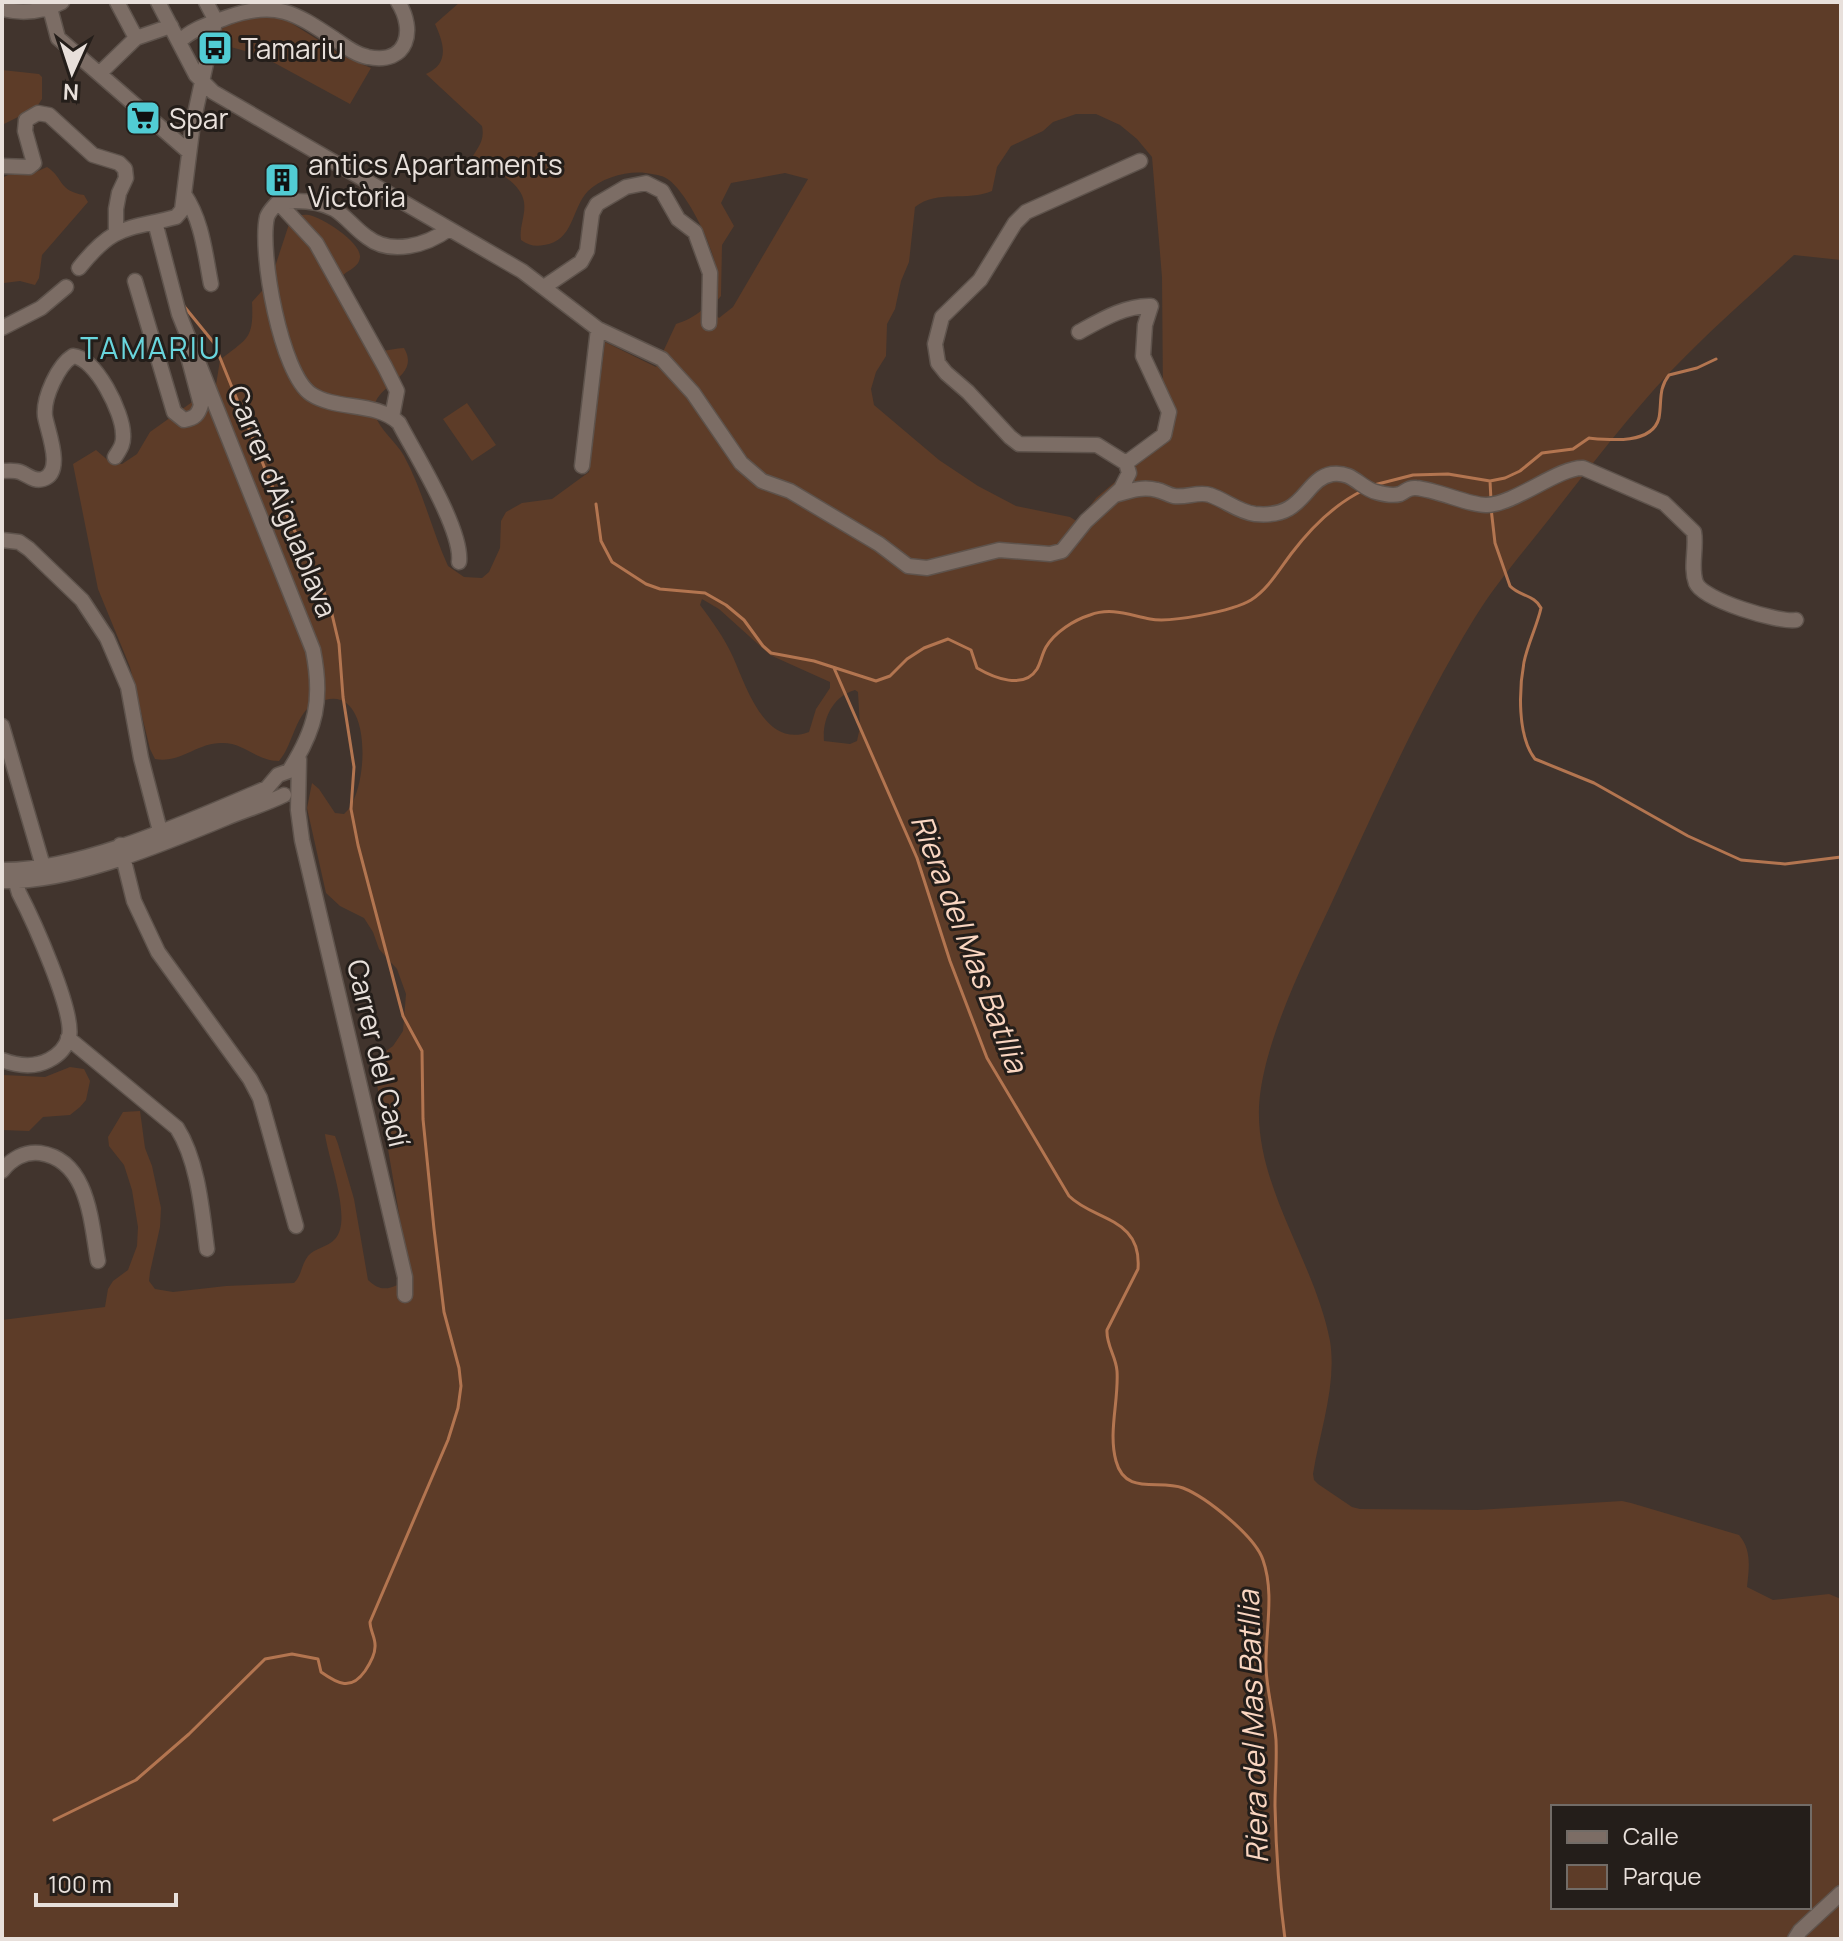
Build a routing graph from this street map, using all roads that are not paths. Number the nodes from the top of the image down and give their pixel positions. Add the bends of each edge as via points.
1 (117, 2) edge
2 (158, 2) edge
3 (206, 2) edge
4 (398, 2) edge
5 (56, 5) edge
6 (2, 9) edge
7 (219, 22) junction
8 (171, 26) junction
9 (136, 38) junction
10 (179, 42) junction
11 (100, 73) junction
12 (203, 83) junction
13 (189, 152) junction
14 (1140, 161) dead end
15 (2, 166) edge
16 (184, 194) junction
17 (278, 202) junction
18 (155, 222) junction
19 (449, 229) junction
20 (116, 231) junction
21 (79, 268) dead end
22 (135, 281) dead end
23 (211, 284) dead end
24 (66, 287) dead end
25 (544, 287) junction
26 (179, 314) junction
27 (709, 323) dead end
28 (2, 328) edge
29 (598, 329) junction
30 (1079, 332) dead end
31 (392, 417) junction
32 (115, 457) dead end
33 (1126, 463) junction
34 (582, 466) dead end
35 (2, 471) edge
36 (1115, 495) junction
37 (2, 540) edge
38 (459, 562) dead end
39 (1796, 620) dead end
40 (2, 726) edge
41 (291, 778) junction
42 (284, 795) junction
43 (299, 823) junction
44 (160, 831) junction
45 (122, 851) junction
46 (2, 870) edge
47 (45, 872) junction
48 (19, 875) junction
49 (2, 881) edge
50 (68, 1038) junction
51 (2, 1060) edge
52 (2, 1171) edge
53 (296, 1226) dead end
54 (207, 1249) dead end
55 (98, 1261) dead end
56 (405, 1295) dead end
57 (1841, 1893) edge
58 (1795, 1939) edge

1 - 9 street
2 - 8 street
3 - 7 street
4 - 7 street via 408,32 405,44 381,59 355,53 291,12 248,8
5 - 6 street via 16,12
5 - 11 street via 58,38
7 - 10 street via 196,29
7 - 12 street
8 - 9 street
8 - 10 street
9 - 11 street
10 - 12 street
11 - 13 street
12 - 13 street
12 - 19 street
13 - 16 street
14 - 33 street via 1026,212 980,280 942,317 935,344 946,373 1019,444 1097,445
15 - 20 street via 34,163 26,120 38,113 49,115 93,155 125,169
16 - 18 street via 180,214
16 - 23 street via 194,208
17 - 19 street via 330,207 384,246 427,242
17 - 31 street via 316,243 385,367 397,391
17 - 31 street via 267,216 270,290 297,377 314,396
18 - 20 street
18 - 26 street, Carrer d'Aiguablava
19 - 25 street
20 - 21 street
22 - 26 street via 174,412 184,420 193,419 201,405
24 - 28 street via 41,308
25 - 27 street via 581,262 597,204 626,187 646,183 662,191 678,219 695,232 710,273
25 - 29 street
26 - 41 street, Carrer d'Aiguablava via 313,650 315,721
29 - 34 street
29 - 36 street via 670,366 741,463 762,481 790,491 908,566 938,567 999,550 1062,551
30 - 33 street via 1140,305 1151,306 1143,356 1169,412 1164,435
31 - 38 street via 454,531
32 - 35 street via 123,445 120,414 86,362 73,356 62,366 46,403 54,458 48,476 42,480
33 - 36 street via 1129,473
36 - 39 street via 1141,488 1174,496 1207,493 1253,514 1272,514 1289,510 1335,474 1355,478 1378,493 1396,495 1417,488 1486,505 1583,468 1664,503 1694,532 1695,581 1706,594
37 - 44 street via 29,549 82,600 107,638 128,687
40 - 47 street
41 - 42 street via 294,794
41 - 42 street, Carrer del Cadí via 275,786
41 - 43 street, Carrer del Cadí
41 - 44 street
42 - 43 street, Carrer del Cadí
42 - 45 street
43 - 56 street, Carrer del Cadí
44 - 45 street
45 - 47 street
45 - 53 street via 134,901 158,952 260,1098
46 - 48 street
47 - 48 street
48 - 49 street
48 - 50 street via 19,893 46,949 70,1027
50 - 51 street via 64,1048 42,1064
50 - 54 street via 177,1128 186,1143
52 - 55 street via 19,1156 34,1153 68,1165 87,1202
57 - 58 street

